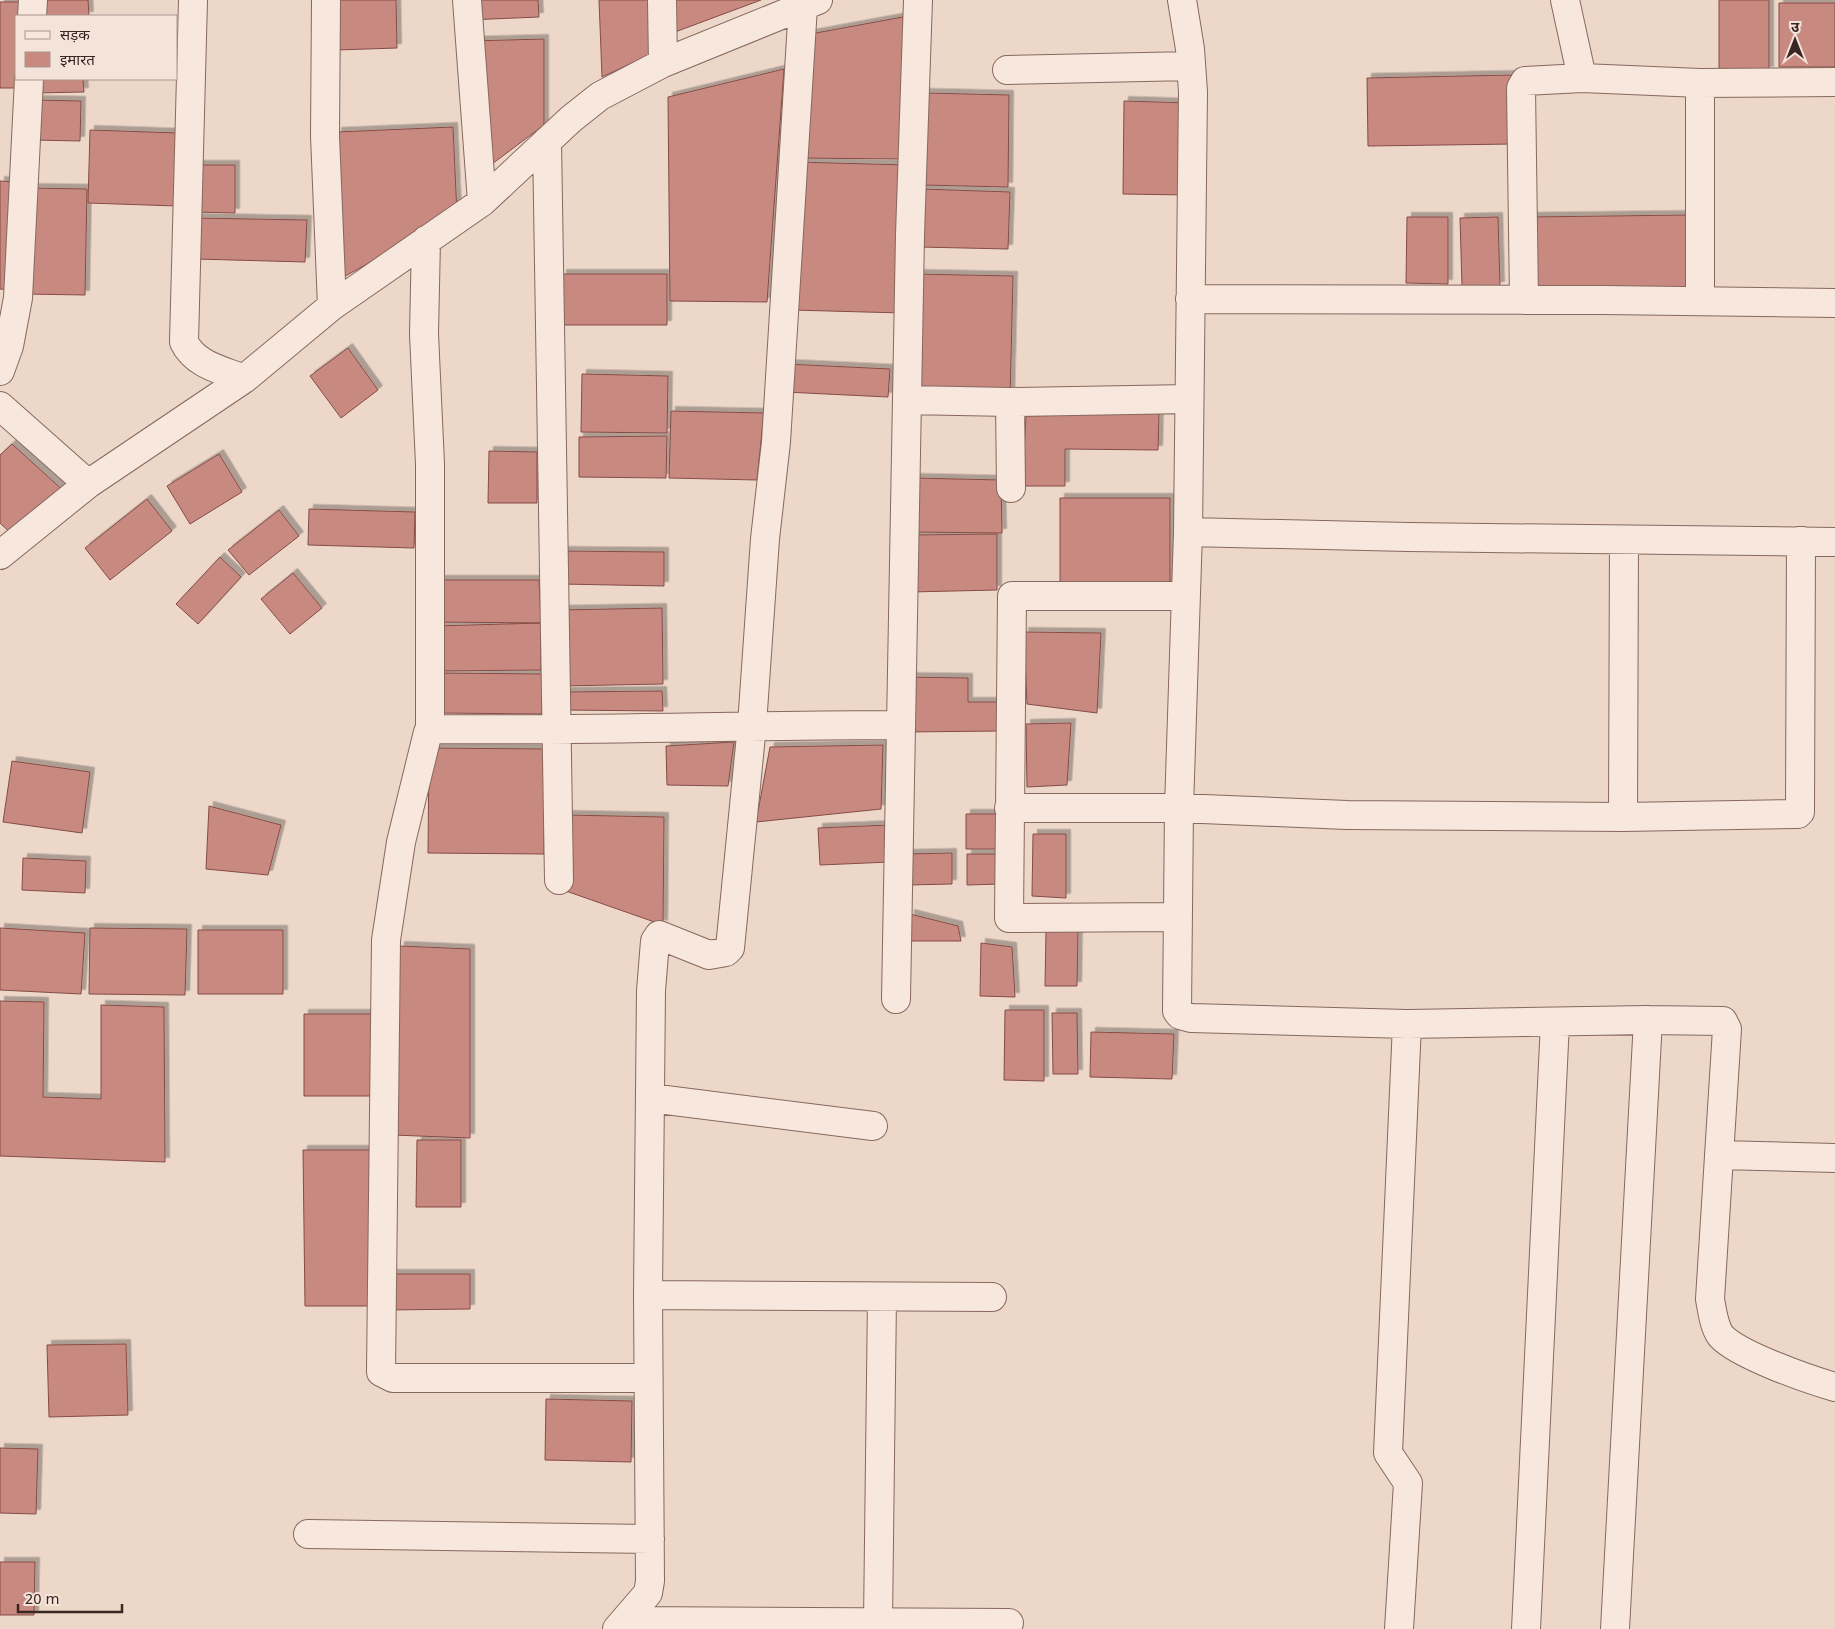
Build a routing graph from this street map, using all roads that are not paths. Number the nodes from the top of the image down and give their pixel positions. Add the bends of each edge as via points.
1 (33, 0) edge
2 (193, 0) edge
3 (326, 0) edge
4 (467, 0) edge
5 (662, 0) edge
6 (918, 0) edge
7 (1182, 0) edge
8 (1565, 0) edge
9 (811, 3) edge
10 (32, 15) edge
11 (663, 63) junction
12 (1191, 66) junction
13 (1007, 70) dead end
14 (1582, 78) junction
15 (29, 80) edge
16 (1835, 82) edge
17 (1700, 83) junction
18 (547, 140) junction
19 (482, 202) junction
20 (426, 240) junction
21 (1190, 299) junction
22 (1524, 300) junction
23 (1700, 300) junction
24 (1835, 303) edge
25 (332, 306) junction
26 (0, 371) edge
27 (244, 379) junction
28 (1188, 399) junction
29 (907, 400) junction
30 (1010, 402) junction
31 (0, 406) edge
32 (88, 484) junction
33 (1011, 488) dead end
34 (1188, 532) junction
35 (1624, 540) junction
36 (1802, 541) junction
37 (1835, 542) edge
38 (0, 555) edge
39 (1186, 596) junction
40 (752, 725) junction
41 (899, 725) junction
42 (557, 730) junction
43 (430, 731) junction
44 (1010, 808) junction
45 (1179, 808) junction
46 (1623, 817) junction
47 (559, 880) dead end
48 (1177, 917) junction
49 (896, 999) dead end
50 (1648, 1020) junction
51 (1555, 1022) junction
52 (1407, 1024) junction
53 (650, 1098) junction
54 (873, 1126) dead end
55 (1718, 1156) junction
56 (1835, 1158) edge
57 (648, 1295) junction
58 (882, 1297) junction
59 (992, 1297) dead end
60 (648, 1378) junction
61 (1835, 1387) edge
62 (308, 1534) dead end
63 (650, 1538) junction
64 (878, 1622) junction
65 (1010, 1623) dead end
66 (621, 1625) edge
67 (1399, 1629) edge
68 (1526, 1629) edge
69 (1615, 1629) edge

1 - 10 street
2 - 27 street via 184,342 200,361
3 - 25 street via 325,136
4 - 19 street
5 - 11 street
6 - 29 street
7 - 12 street
8 - 14 street
9 - 11 street
9 - 40 street
11 - 18 street via 600,96
12 - 13 street
12 - 21 street
14 - 17 street
14 - 22 street via 1529,79 1522,84
15 - 26 street via 18,298 10,346
16 - 17 street
17 - 23 street
18 - 19 street
18 - 42 street
19 - 20 street
20 - 25 street
20 - 43 street via 424,334 430,464
21 - 22 street
21 - 28 street
22 - 23 street
23 - 24 street
25 - 27 street
27 - 32 street
28 - 30 street
28 - 34 street
29 - 30 street
29 - 41 street
30 - 33 street
31 - 32 street
32 - 38 street
34 - 35 street
34 - 39 street
35 - 36 street
35 - 46 street
36 - 37 street
36 - 46 street via 1799,813
39 - 44 street via 1012,596
39 - 45 street
40 - 41 street
40 - 42 street
40 - 53 street via 730,948 726,952 709,955 664,937 656,937 651,991
41 - 49 street
42 - 43 street
42 - 47 street
43 - 60 street via 404,824 386,940 381,1372 392,1378
44 - 45 street
44 - 48 street via 1010,918
45 - 46 street via 1347,815
45 - 48 street
48 - 52 street via 1177,1006 1180,1016
50 - 51 street
50 - 55 street via 1719,1020 1725,1024
50 - 69 street
51 - 52 street
51 - 68 street
52 - 67 street via 1388,1453 1408,1483
53 - 54 street
53 - 57 street
55 - 56 street
55 - 61 street via 1710,1299 1721,1336 1779,1368
57 - 58 street
57 - 60 street
58 - 59 street
58 - 64 street
60 - 63 street
62 - 63 street
63 - 66 street via 648,1593
64 - 65 street
64 - 66 street

